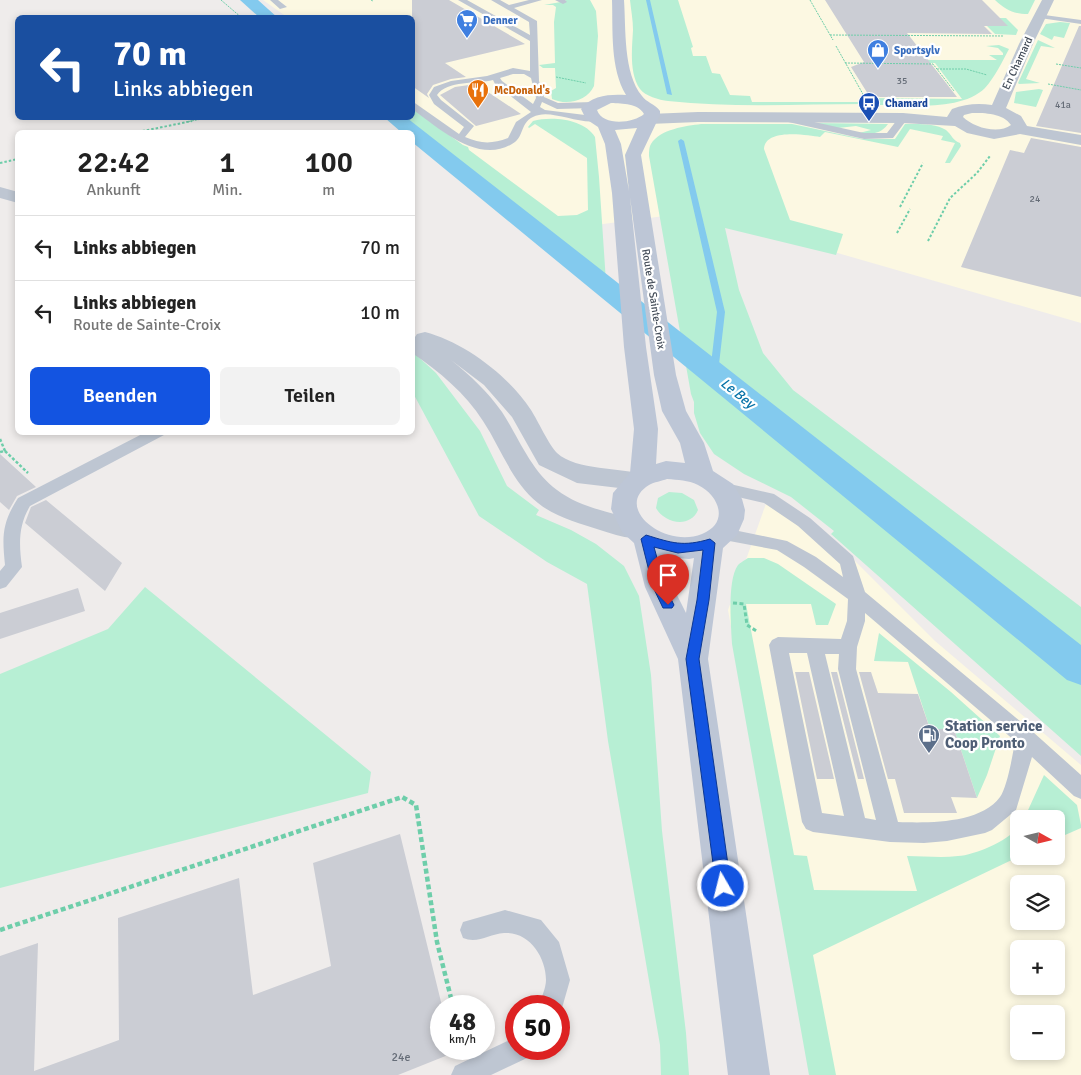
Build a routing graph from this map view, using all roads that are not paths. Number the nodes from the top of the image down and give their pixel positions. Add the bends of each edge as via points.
1 (274, 0) edge
2 (462, 0) edge
3 (495, 0) edge
4 (618, 0) edge
5 (1048, 0) edge
6 (604, 5) dead end
7 (536, 6) edge
8 (508, 7) junction
9 (283, 8) dead end
10 (1040, 16) junction
11 (1081, 22) edge
12 (533, 40) junction
13 (607, 59) dead end
14 (500, 75) junction
15 (529, 82) junction
16 (504, 85) junction
17 (427, 87) dead end
18 (540, 98) junction
19 (417, 104) edge
20 (599, 107) junction
21 (645, 109) junction
22 (535, 111) junction
23 (997, 111) junction
24 (958, 117) junction
25 (1017, 129) junction
26 (460, 138) junction
27 (1081, 140) edge
28 (0, 192) edge
29 (15, 197) edge
30 (415, 335) edge
31 (415, 345) edge
32 (153, 435) edge
33 (640, 478) junction
34 (712, 482) junction
35 (640, 534) junction
36 (717, 538) junction
37 (0, 582) edge
38 (857, 596) junction
39 (814, 646) junction
40 (848, 647) junction
41 (693, 659) junction
42 (1026, 738) junction
43 (1081, 789) edge
44 (857, 827) junction
45 (890, 832) junction
46 (471, 930) dead end
47 (555, 995) edge
48 (505, 1055) edge
49 (464, 1075) edge
50 (749, 1075) edge

1 - 9 lane
2 - 12 lane
3 - 8 lane
4 - 21 main road via 620,50 626,83
5 - 10 street, En Chamard
6 - 13 main road
7 - 8 lane
7 - 8 lane
7 - 12 lane
10 - 11 lane
10 - 23 street, En Chamard
12 - 15 lane
14 - 15 lane via 524,72
14 - 16 lane via 498,82
14 - 17 lane via 474,74
14 - 26 lane via 433,96 468,125
15 - 16 lane
15 - 18 lane
16 - 22 lane
18 - 20 lane via 557,106
18 - 22 lane
19 - 26 lane
20 - 21 main road via 619,99
20 - 21 main road via 625,126 634,125
20 - 22 lane via 549,113
20 - 33 main road, Route de Sainte-Croix via 613,144 621,193 646,429
21 - 24 street via 778,117
21 - 24 street via 946,111
21 - 34 main road, Route de Sainte-Croix via 646,130 632,155 665,375 674,411
22 - 26 lane via 521,122 513,138 504,143 484,146
23 - 24 street via 973,108
23 - 25 street via 1016,119
24 - 25 street via 964,126 983,133 1004,134
25 - 27 street
28 - 29 street
30 - 33 street via 461,356 492,380 521,413 548,459 560,467 577,474
31 - 35 street via 470,389 500,426 524,472 542,492 597,519
32 - 37 lane via 24,502 14,518 11,544 14,567
33 - 34 main road via 660,471 678,470
33 - 35 main road via 627,492 623,504 626,516
34 - 36 main road via 728,499 732,511 730,523
34 - 38 lane via 768,498 804,522 847,561
35 - 36 main road via 662,545 678,548 695,548
35 - 41 main road via 659,587
36 - 38 lane via 781,545
36 - 41 main road
38 - 40 lane via 856,621
38 - 42 lane
39 - 40 lane
39 - 44 lane
39 - 44 lane via 778,646 813,822
40 - 45 lane via 847,669
41 - 50 main road
42 - 43 lane
42 - 45 lane via 1009,802 985,823 947,831
44 - 45 lane
46 - 47 lane via 505,920 533,928 552,950 558,980
48 - 49 lane

